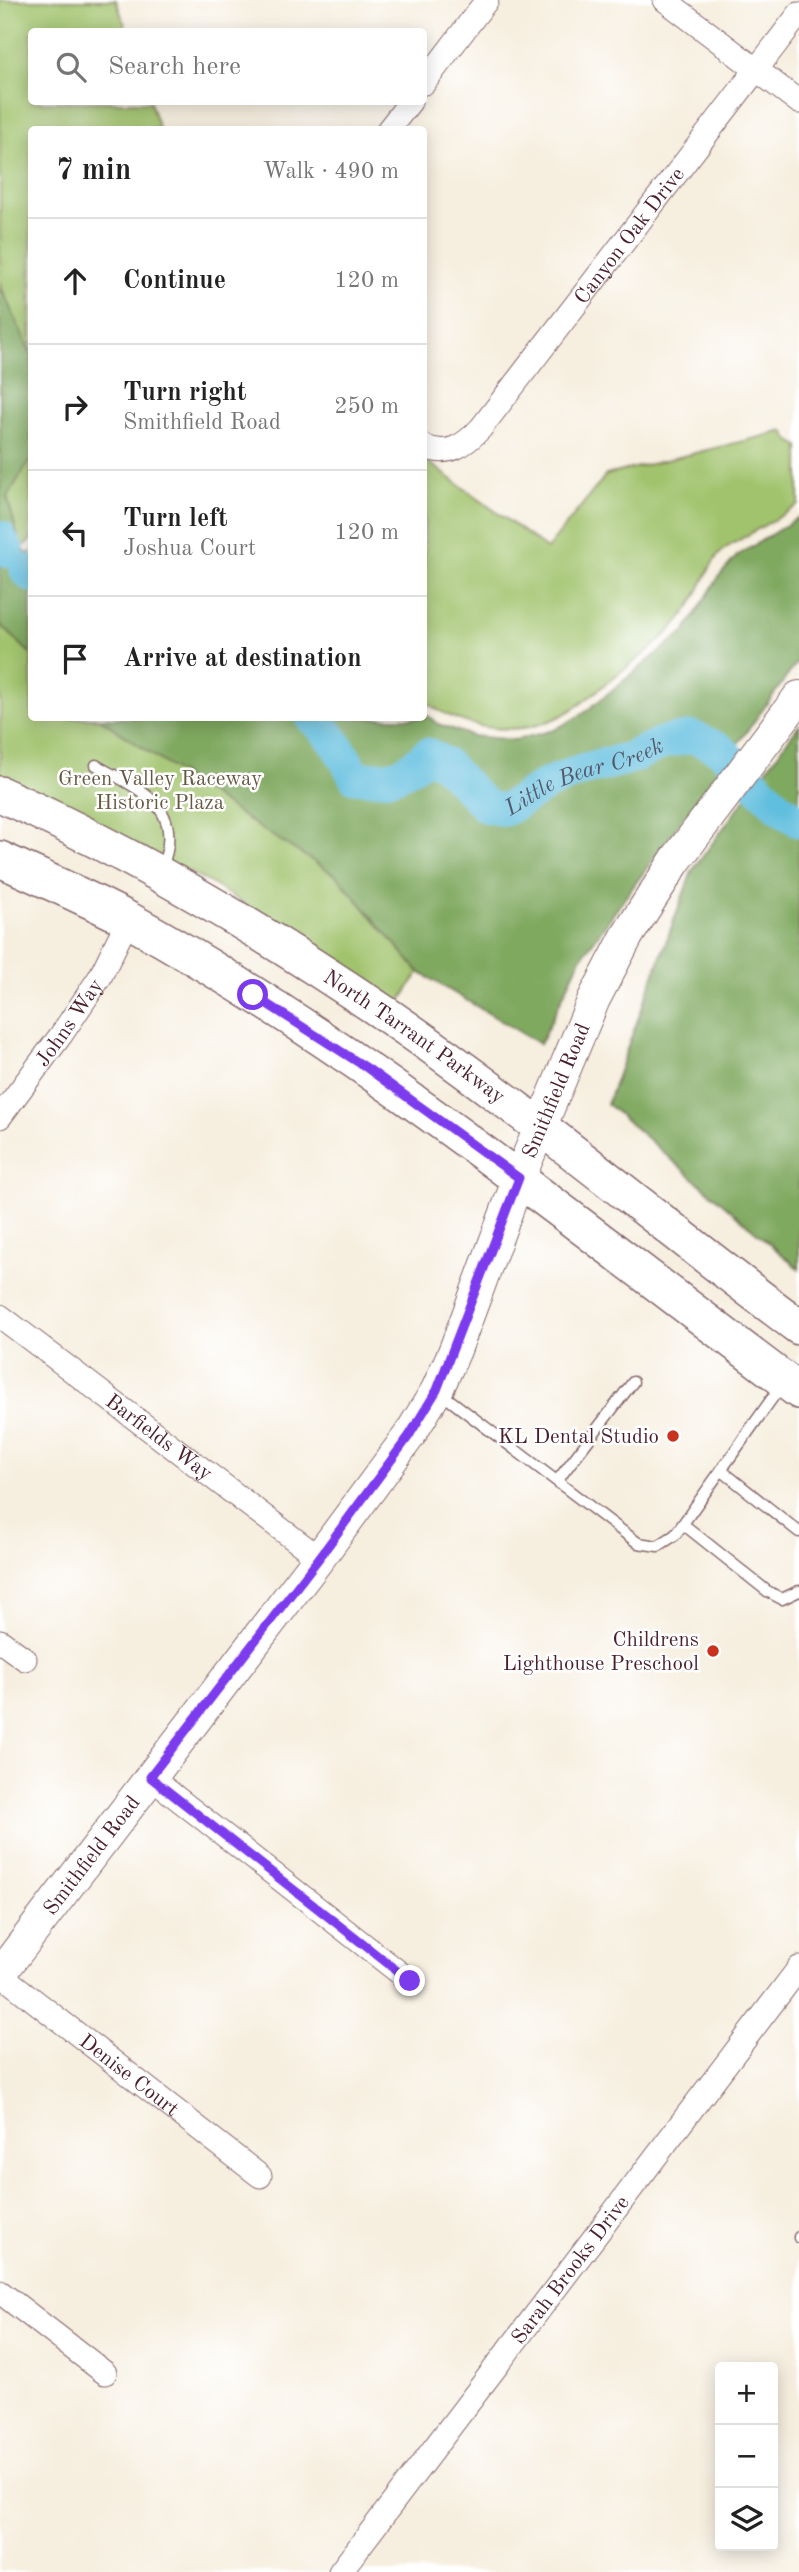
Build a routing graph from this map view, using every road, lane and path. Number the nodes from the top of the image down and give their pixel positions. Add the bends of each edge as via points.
1 (487, 0) edge
2 (665, 0) edge
3 (799, 14) edge
4 (756, 69) junction
5 (427, 79) edge
6 (799, 102) edge
7 (408, 105) edge
8 (391, 126) edge
9 (427, 447) edge
10 (799, 697) edge
11 (96, 765) dead end
12 (0, 794) edge
13 (0, 859) edge
14 (159, 873) junction
15 (128, 920) junction
16 (0, 1117) edge
17 (540, 1128) junction
18 (519, 1178) junction
19 (0, 1315) edge
20 (799, 1327) edge
21 (633, 1382) dead end
22 (792, 1386) edge
23 (437, 1390) junction
24 (721, 1470) junction
25 (557, 1481) junction
26 (683, 1524) junction
27 (799, 1532) edge
28 (319, 1558) junction
29 (799, 1591) edge
30 (0, 1641) edge
31 (25, 1660) dead end
32 (150, 1777) junction
33 (799, 1968) edge
34 (0, 1974) edge
35 (410, 1981) dead end
36 (260, 2176) dead end
37 (0, 2292) edge
38 (105, 2373) dead end
39 (340, 2572) edge

1 - 5 street
2 - 4 street
3 - 4 street, Canyon Oak Drive
4 - 6 street
4 - 9 street, Canyon Oak Drive via 481,428 465,445 454,449
7 - 8 street
10 - 17 main road, Smithfield Road via 675,861 627,936 594,999
11 - 14 lane via 154,799 165,814 168,853
12 - 14 main road, North Tarrant Parkway
13 - 15 main road
14 - 17 main road, North Tarrant Parkway via 391,1018
15 - 16 street, Johns Way via 100,977
15 - 18 main road via 367,1068
17 - 18 main road, Smithfield Road
17 - 20 main road, North Tarrant Parkway
18 - 22 main road
18 - 23 main road, Smithfield Road
19 - 28 street, Barfields Way
21 - 25 lane
22 - 24 lane
23 - 25 lane
23 - 28 main road, Smithfield Road via 409,1436
24 - 26 lane
24 - 27 lane
25 - 26 lane via 638,1542 657,1546
26 - 29 lane via 766,1591 782,1599
28 - 32 main road, Smithfield Road
30 - 31 street
32 - 34 main road, Smithfield Road
32 - 35 street
33 - 39 street, Sarah Brooks Drive
34 - 36 street, Denise Court
37 - 38 street

